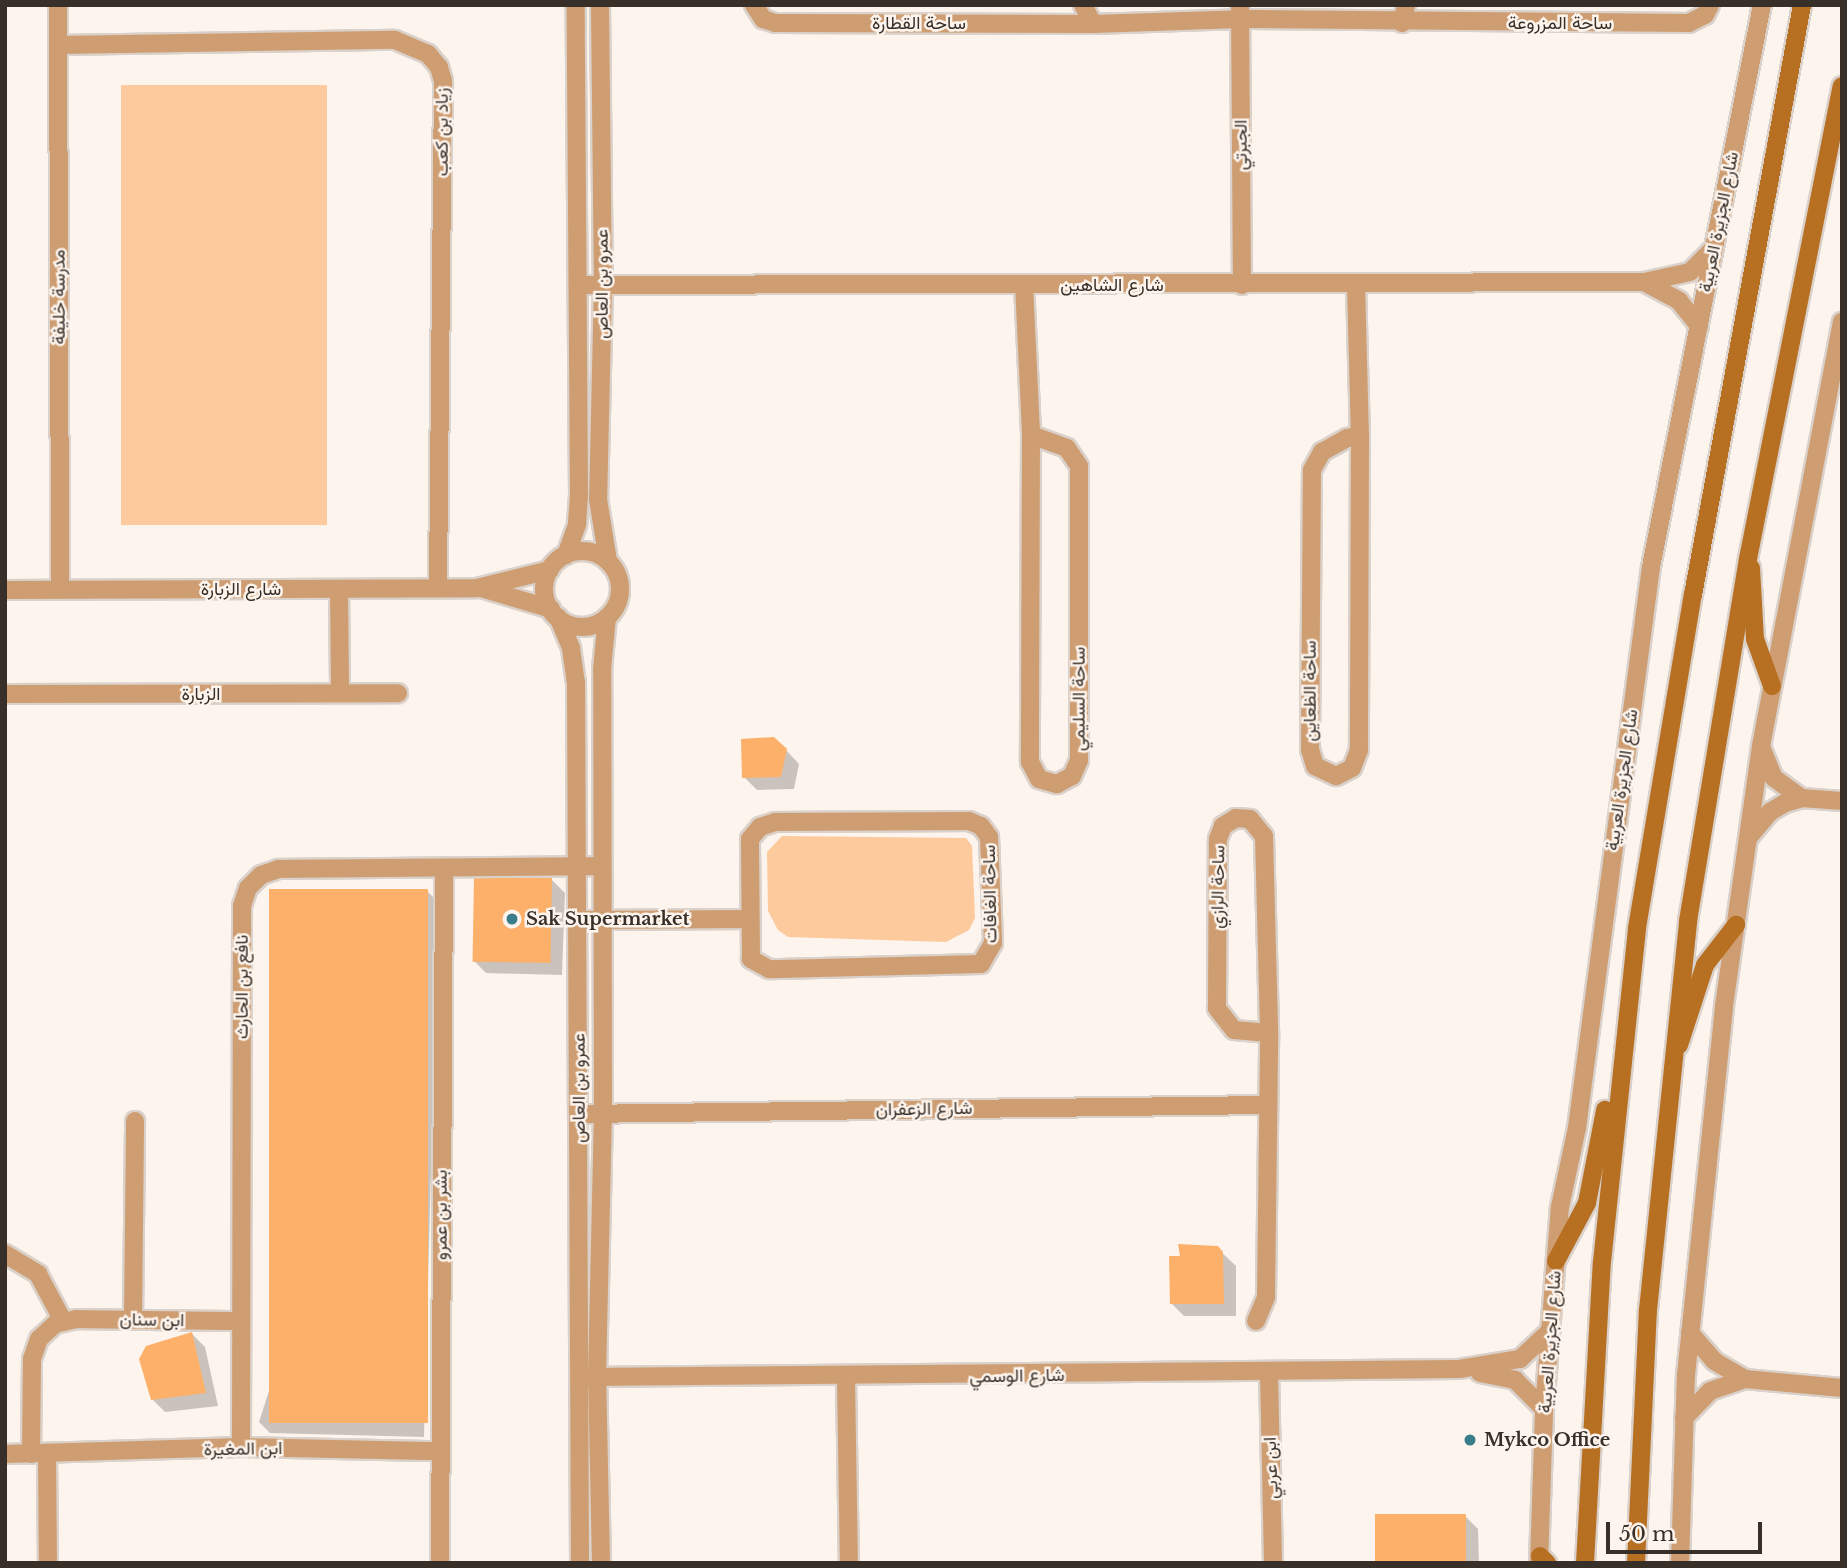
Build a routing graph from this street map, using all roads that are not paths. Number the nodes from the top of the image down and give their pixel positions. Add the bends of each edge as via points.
1 (58, 5) edge
2 (576, 5) edge
3 (600, 5) edge
4 (754, 5) edge
5 (1083, 5) edge
6 (1406, 5) edge
7 (1710, 5) edge
8 (1762, 5) edge
9 (1802, 5) edge
10 (1240, 12) edge
11 (1402, 23) junction
12 (1093, 24) junction
13 (58, 45) junction
14 (1842, 86) edge
15 (1714, 247) junction
16 (1644, 282) junction
17 (603, 284) junction
18 (1024, 284) junction
19 (579, 285) junction
20 (1242, 285) junction
21 (1356, 285) junction
22 (1842, 322) edge
23 (1699, 326) junction
24 (1031, 435) junction
25 (1360, 436) junction
26 (566, 555) junction
27 (1748, 559) junction
28 (608, 561) junction
29 (550, 569) junction
30 (438, 588) junction
31 (477, 588) junction
32 (60, 589) junction
33 (338, 589) junction
34 (5, 590) edge
35 (554, 613) junction
36 (607, 617) junction
37 (1772, 686) junction
38 (340, 693) junction
39 (398, 693) dead end
40 (5, 694) edge
41 (1761, 746) junction
42 (1802, 798) junction
43 (1842, 801) edge
44 (1747, 839) junction
45 (579, 866) junction
46 (601, 866) junction
47 (444, 868) junction
48 (603, 919) junction
49 (749, 919) junction
50 (580, 920) junction
51 (1736, 925) junction
52 (1269, 1032) junction
53 (1670, 1064) junction
54 (1618, 1074) junction
55 (1267, 1105) junction
56 (603, 1113) junction
57 (580, 1114) junction
58 (135, 1121) dead end
59 (10, 1260) edge
60 (1556, 1261) junction
61 (133, 1320) junction
62 (63, 1321) junction
63 (241, 1321) junction
64 (1256, 1321) dead end
65 (1551, 1330) junction
66 (1690, 1333) junction
67 (1459, 1369) junction
68 (1269, 1372) junction
69 (597, 1376) junction
70 (576, 1377) junction
71 (846, 1378) junction
72 (1745, 1379) junction
73 (1842, 1388) edge
74 (1544, 1409) junction
75 (1684, 1418) junction
76 (241, 1447) junction
77 (439, 1451) junction
78 (5, 1454) edge
79 (39, 1454) junction
80 (1542, 1561) edge
81 (48, 1563) edge
82 (440, 1563) edge
83 (580, 1563) edge
84 (601, 1563) edge
85 (849, 1563) edge
86 (1273, 1563) edge
87 (1585, 1563) edge
88 (1636, 1563) edge
89 (1680, 1563) edge

1 - 13 street, مدرسة خليفة
2 - 19 street, عمرو بن العاص
3 - 17 street, عمرو بن العاص
4 - 12 street, ساحة القطارة via 763,19 775,23
5 - 12 street
6 - 11 street
7 - 11 street, ساحة المزروعة via 1705,15 1689,23
8 - 15 street, شارع الجزيرة العربية
9 - 54 main road via 1693,595 1637,928
10 - 11 street, ساحة المزروعة
10 - 12 street, ساحة القطارة
10 - 20 street, الجبرتي
13 - 30 street, زياد بن كعب via 395,40 428,54 439,67 443,95
13 - 32 street, مدرسة خليفة
14 - 27 main road
15 - 16 street, شارع الشاهين via 1690,272
15 - 23 street, شارع الجزيرة العربية
16 - 21 street, شارع الشاهين
16 - 23 street, شارع الشاهين via 1679,301
17 - 18 street, شارع الشاهين
17 - 19 street, شارع الشاهين
17 - 28 street, عمرو بن العاص via 598,499
18 - 20 street, شارع الشاهين
18 - 24 street, ساحة السليمي
19 - 26 street, عمرو بن العاص via 579,509
20 - 21 street, شارع الشاهين
21 - 25 street, ساحة الظعاين
22 - 37 street
23 - 60 street, شارع الجزيرة العربية via 1651,567
24 - 24 street, ساحة السليمي via 1030,762 1039,779 1057,784 1072,776 1079,761 1079,466 1067,448
25 - 25 street, ساحة الظعاين via 1322,452 1312,470 1310,750 1315,766 1336,776 1352,768 1359,750
26 - 28 street via 588,551
26 - 29 street
27 - 37 main road via 1758,656
27 - 53 main road via 1710,776
28 - 36 street via 620,589
29 - 31 street, شارع الزبارة
29 - 35 street via 545,590
30 - 31 street, شارع الزبارة
30 - 33 street, شارع الزبارة
31 - 35 street, شارع الزبارة
32 - 33 street, شارع الزبارة
32 - 34 street, شارع الزبارة
33 - 38 street
35 - 36 street via 577,627
35 - 45 street, عمرو بن العاص via 575,665
36 - 46 street, عمرو بن العاص
37 - 41 street
38 - 39 street, الزبارة
38 - 40 street, الزبارة
41 - 42 street via 1774,778
41 - 44 street
42 - 43 street
42 - 44 street via 1770,812
44 - 51 street
45 - 46 street, نافع بن الحارث
45 - 47 street, نافع بن الحارث
45 - 50 street, عمرو بن العاص
46 - 48 street, عمرو بن العاص
47 - 63 street, نافع بن الحارث via 278,869 261,875 244,897
47 - 77 street, بشر بن عمرو
48 - 49 street
48 - 50 street
48 - 56 street, عمرو بن العاص
49 - 49 street, ساحة الغافات via 748,952 762,968 981,964 993,943 989,837 981,826 969,821 766,823 750,839
50 - 57 street, عمرو بن العاص
51 - 53 main road via 1705,965 1685,1034
51 - 66 street
52 - 52 street, ساحة الرازي via 1264,836 1250,819 1236,818 1223,826 1218,839 1217,1008 1234,1030
52 - 55 street, ساحة الرازي
53 - 88 main road via 1648,1310
54 - 60 main road via 1604,1115 1587,1203
54 - 87 main road via 1588,1440
55 - 56 street, شارع الزعفران
55 - 64 street, ساحة الرازي via 1266,1297
56 - 57 street, شارع الزعفران
56 - 69 street, عمرو بن العاص
57 - 70 street, عمرو بن العاص
58 - 61 street
59 - 62 street via 38,1274
60 - 65 street, شارع الجزيرة العربية
61 - 62 street, ابن سنان
61 - 63 street, ابن سنان
62 - 79 street via 39,1339 32,1359
63 - 76 street, نافع بن الحارث
65 - 67 street, شارع الوسمي via 1520,1359
65 - 74 street, شارع الجزيرة العربية
66 - 72 street via 1714,1361
66 - 75 street
67 - 68 street, شارع الوسمي
67 - 74 street, شارع الوسمي via 1515,1380
68 - 71 street, شارع الوسمي
68 - 86 street, ابن عربي
69 - 70 street, شارع الوسمي
69 - 71 street, شارع الوسمي
69 - 84 street, عمرو بن العاص
70 - 83 street, عمرو بن العاص
71 - 85 street
72 - 73 street
72 - 75 street via 1710,1391
74 - 80 street, شارع الجزيرة العربية
75 - 89 street
76 - 77 street, ابن المغيرة
76 - 79 street, ابن المغيرة
77 - 82 street, بشر بن عمرو
78 - 79 street, ابن المغيرة
79 - 81 street

